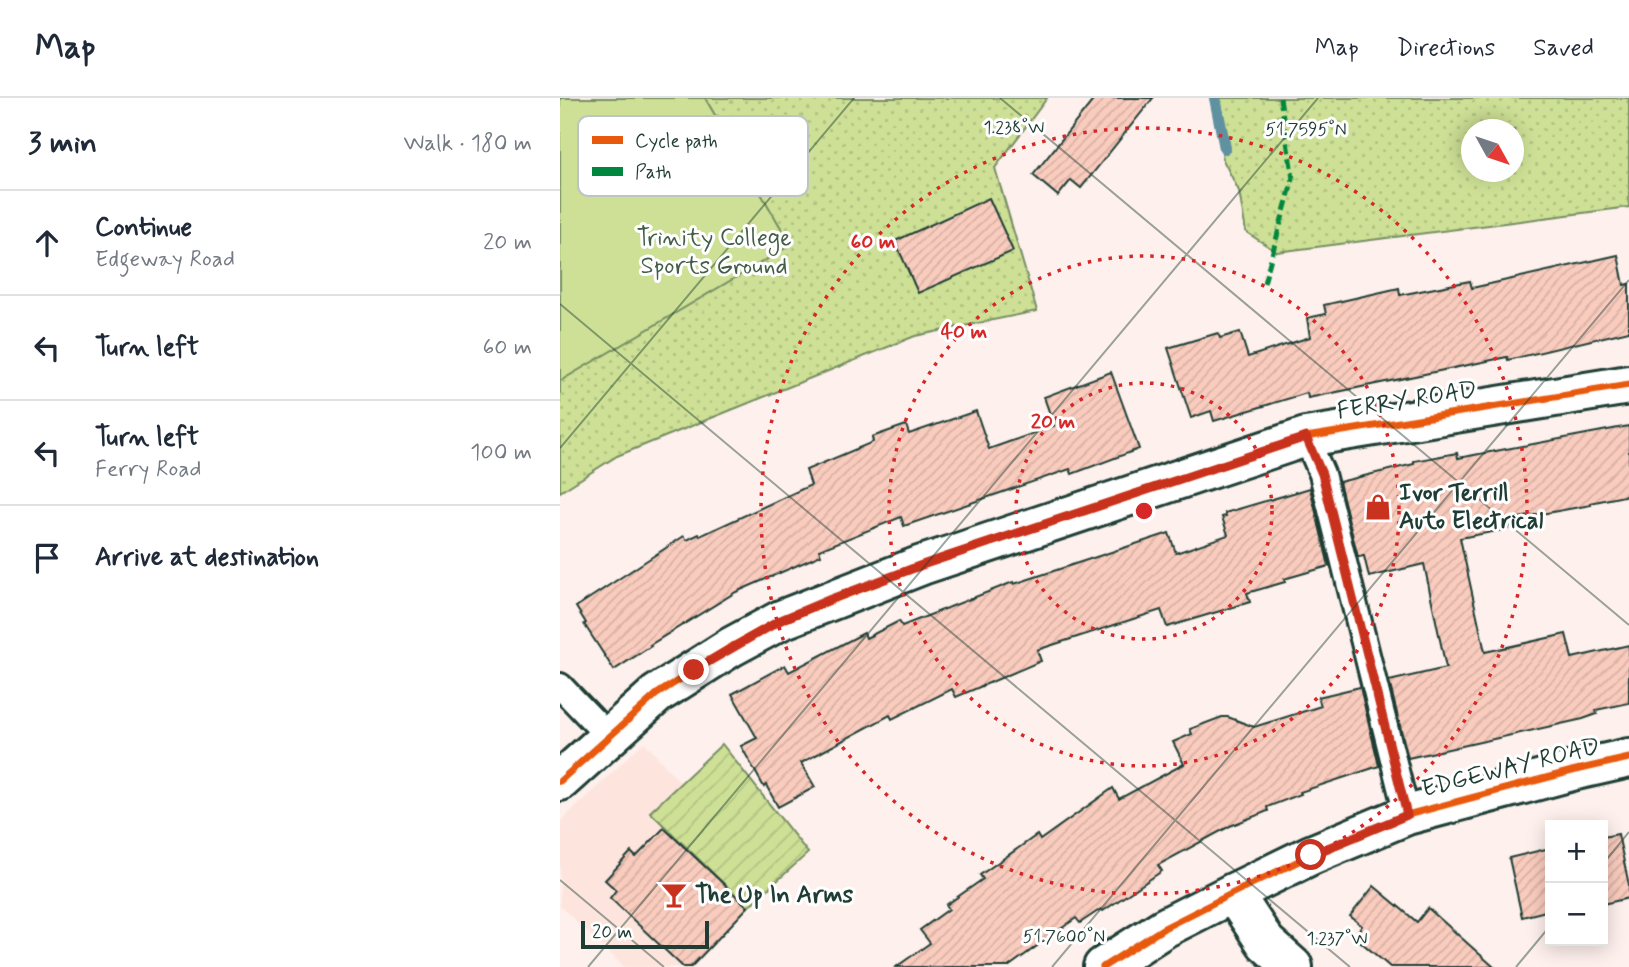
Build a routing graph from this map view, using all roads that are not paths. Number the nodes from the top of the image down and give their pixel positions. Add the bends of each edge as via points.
1 (1629, 385) edge
2 (1306, 437) junction
3 (560, 686) edge
4 (608, 736) junction
5 (1629, 758) edge
6 (560, 781) edge
7 (1407, 815) junction
8 (1233, 893) junction
9 (1102, 967) edge
10 (1293, 967) edge

1 - 2 street, FERRY ROAD
2 - 4 street, FERRY ROAD via 922,565 781,620 657,694
2 - 7 lane via 1322,474
3 - 4 lane
4 - 6 street, FERRY ROAD
5 - 7 street, EDGEWAY ROAD
7 - 8 street, EDGEWAY ROAD
8 - 9 street, EDGEWAY ROAD
8 - 10 street via 1266,943

